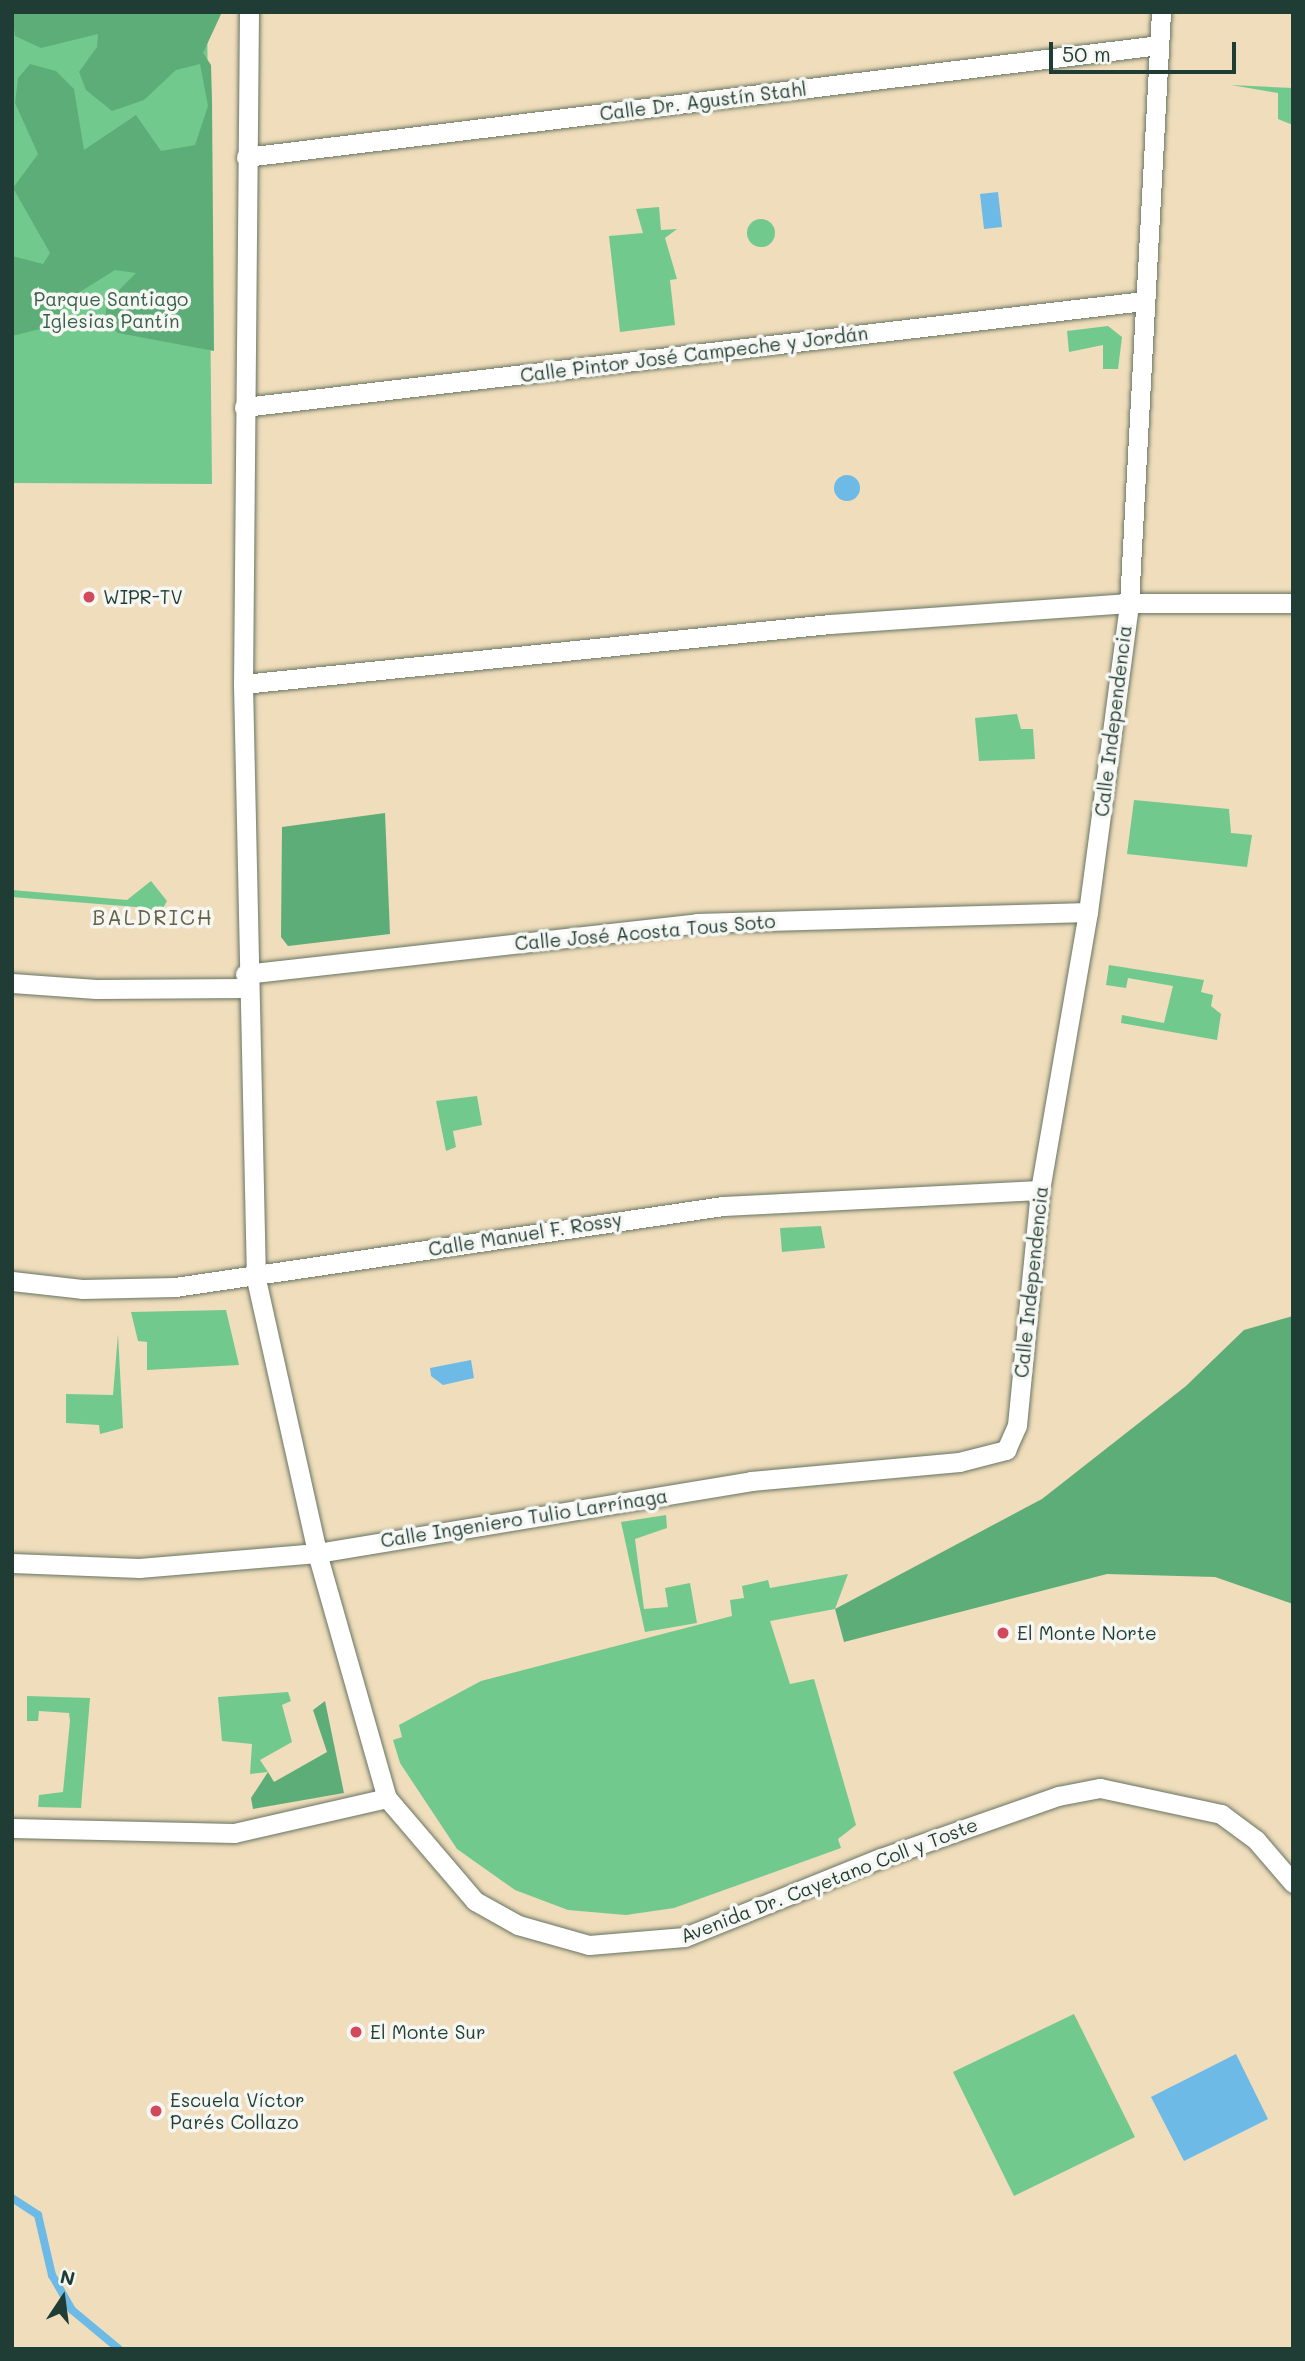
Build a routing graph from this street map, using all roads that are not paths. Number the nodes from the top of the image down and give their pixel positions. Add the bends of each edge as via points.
1 (249, 12) edge
2 (1161, 12) edge
3 (1159, 45) junction
4 (246, 157) junction
5 (1144, 301) junction
6 (244, 407) junction
7 (1129, 603) junction
8 (1293, 603) edge
9 (243, 684) junction
10 (1088, 912) junction
11 (245, 981) junction
12 (12, 983) edge
13 (1040, 1189) junction
14 (256, 1279) junction
15 (12, 1281) edge
16 (1017, 1425) joint
17 (317, 1553) junction
18 (12, 1563) edge
19 (387, 1798) junction
20 (12, 1828) edge
21 (1293, 1883) edge

1 - 4 street
2 - 3 street, Calle Independencia
3 - 4 street, Calle Dr. Agustín Stahl
3 - 5 street, Calle Independencia
4 - 6 street
5 - 6 street, Calle Pintor José Campeche y Jordán
5 - 7 street, Calle Independencia
6 - 9 street
7 - 8 street
7 - 9 street via 830,624
7 - 10 street, Calle Independencia
9 - 11 street
10 - 11 street, Calle José Acosta Tous Soto via 698,923
10 - 13 street, Calle Independencia
11 - 12 street, Calle José Acosta Tous Soto via 96,989
11 - 14 street
13 - 14 street, Calle Manuel F. Rossy via 723,1206
13 - 16 street, Calle Independencia
14 - 15 street, Calle Manuel F. Rossy via 82,1289
14 - 17 street
16 - 17 street, Calle Ingeniero Tulio Larrínaga via 1006,1450 982,1458 751,1481
17 - 18 street, Calle Ingeniero Tulio Larrínaga via 139,1568
17 - 19 street
19 - 20 street via 234,1833
19 - 21 street, Avenida Dr. Cayetano Coll y Toste via 475,1901 519,1925 589,1945 685,1937 881,1858 1058,1796 1100,1788 1221,1814 1256,1840

